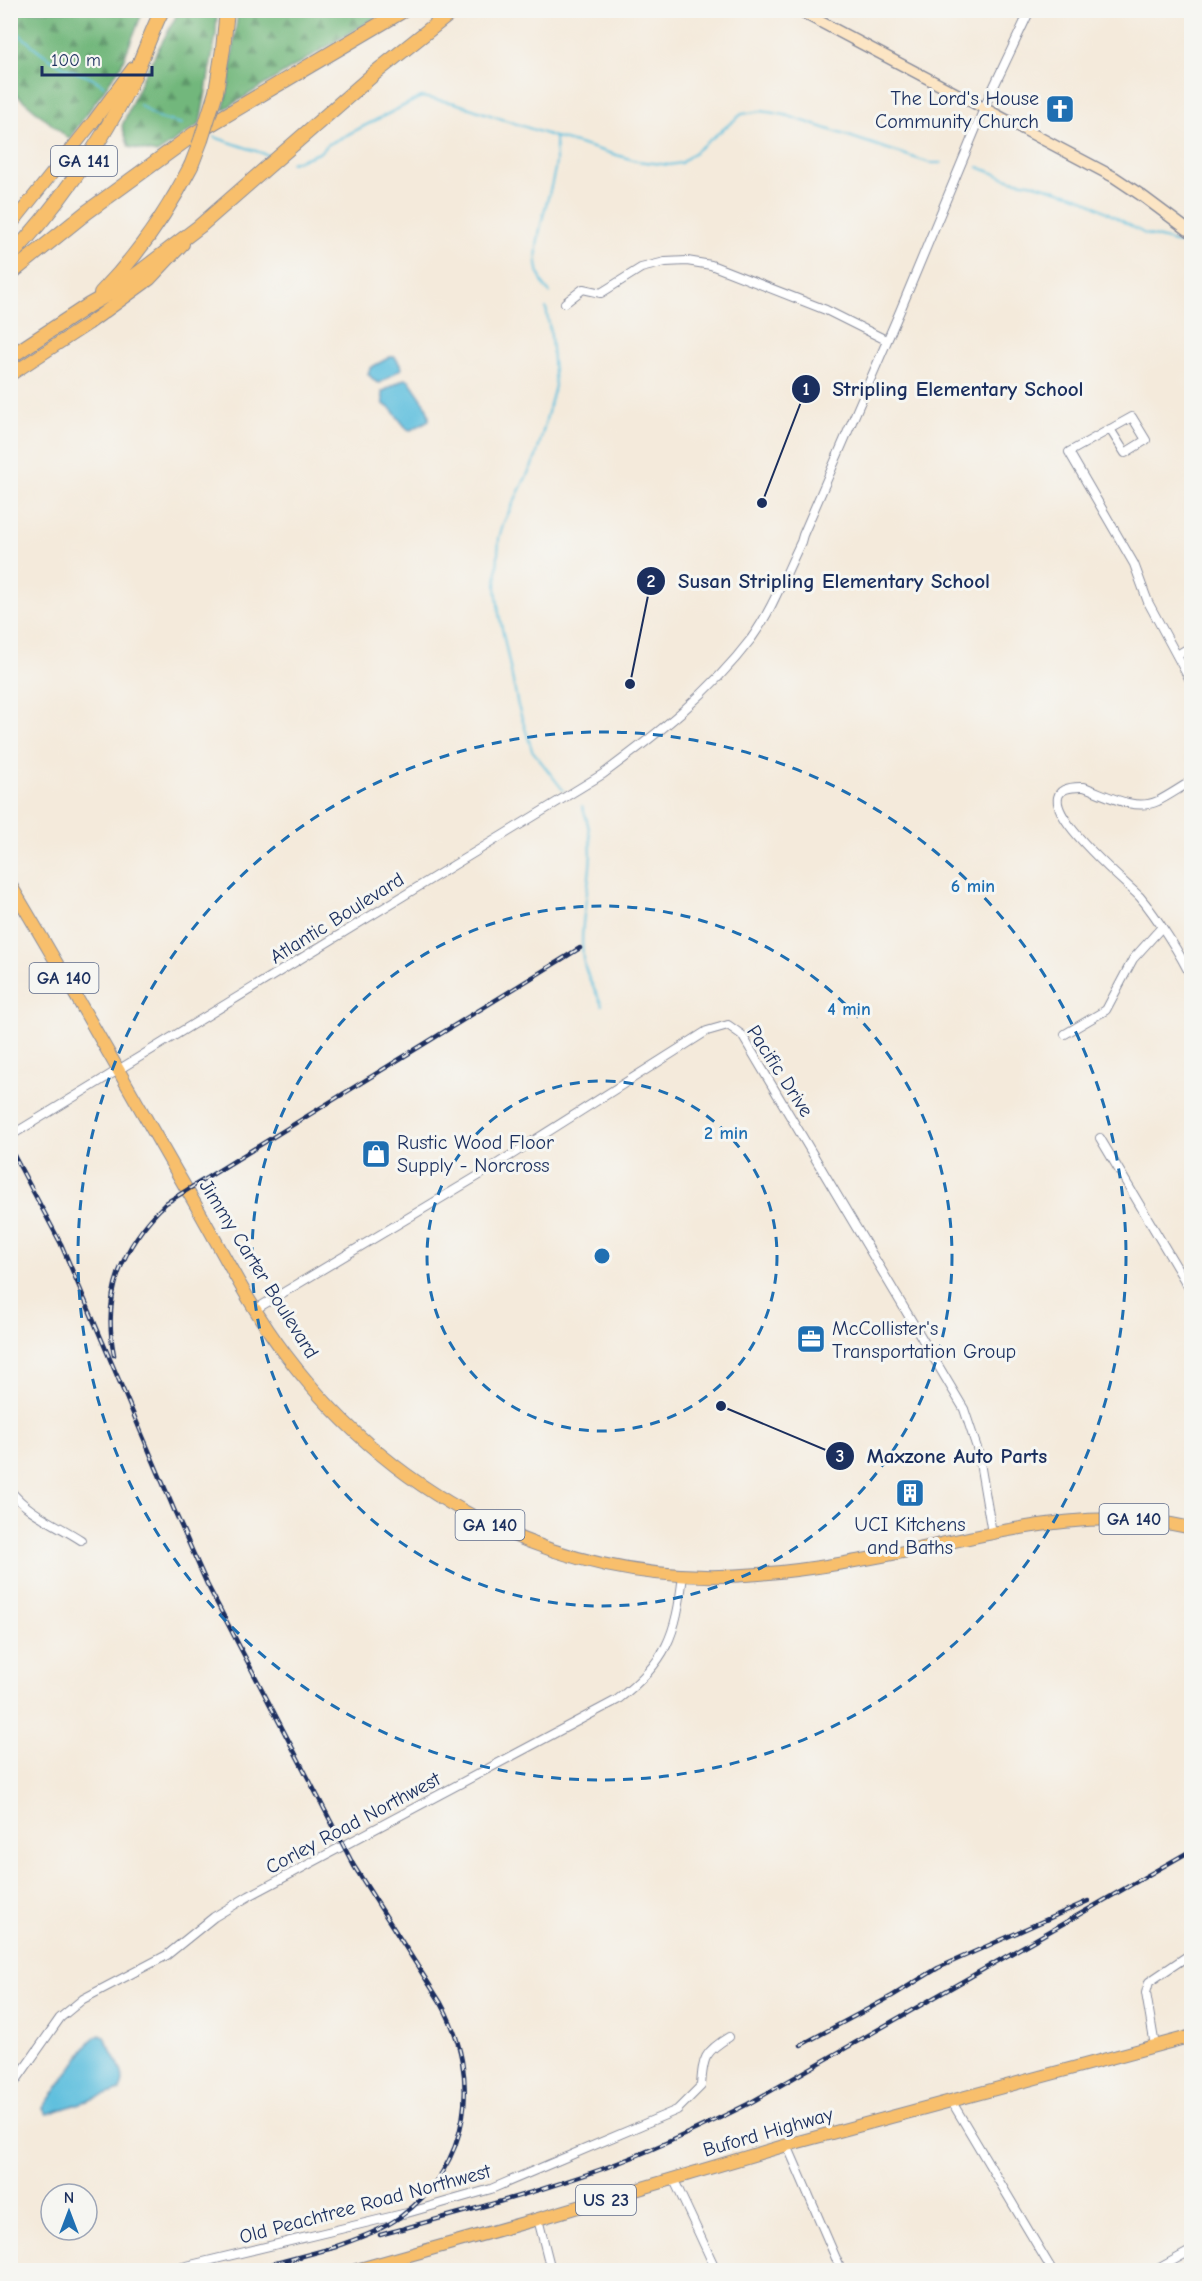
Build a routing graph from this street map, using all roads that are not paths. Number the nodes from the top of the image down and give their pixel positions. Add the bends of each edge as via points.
1 (162, 10) edge
2 (227, 10) edge
3 (404, 10) edge
4 (454, 10) edge
5 (798, 10) edge
6 (1030, 10) edge
7 (142, 54) junction
8 (984, 108) junction
9 (10, 226) edge
10 (200, 226) junction
11 (1191, 233) edge
12 (10, 257) edge
13 (10, 274) edge
14 (565, 303) dead end
15 (89, 305) junction
16 (886, 340) junction
17 (10, 357) edge
18 (10, 375) edge
19 (1110, 429) junction
20 (1191, 646) edge
21 (1177, 655) junction
22 (1191, 684) edge
23 (1191, 781) edge
24 (10, 884) edge
25 (1161, 928) junction
26 (1191, 979) edge
27 (1065, 1034) dead end
28 (120, 1071) junction
29 (10, 1136) edge
30 (1100, 1138) dead end
31 (1191, 1293) edge
32 (256, 1309) junction
33 (10, 1490) edge
34 (1191, 1528) edge
35 (992, 1533) junction
36 (81, 1540) dead end
37 (683, 1575) junction
38 (1191, 1953) edge
39 (1191, 2036) edge
40 (729, 2037) dead end
41 (1155, 2046) junction
42 (10, 2089) edge
43 (952, 2102) junction
44 (787, 2145) junction
45 (674, 2180) junction
46 (538, 2219) junction
47 (1191, 2250) edge
48 (170, 2271) edge
49 (356, 2271) edge
50 (551, 2271) edge
51 (716, 2271) edge
52 (841, 2271) edge
53 (1052, 2271) edge
54 (1156, 2271) edge

1 - 7 highway, GA 141
2 - 15 highway, bridge via 216,92 191,166 141,247
3 - 13 highway via 194,134
4 - 10 highway via 375,73
5 - 8 street
6 - 8 street, Atlantic Boulevard
7 - 9 main road
7 - 12 highway, GA 141 via 128,90 90,153 49,212
8 - 11 street via 1114,177
8 - 16 street, Atlantic Boulevard
10 - 15 highway via 119,288
10 - 18 main road via 150,279
14 - 16 street via 583,289 601,293 641,268 687,261 711,265 826,310
15 - 17 highway
16 - 28 street, Atlantic Boulevard via 772,606 724,671 672,722 603,774
19 - 19 street via 1132,417 1146,440 1125,453
19 - 21 street via 1069,452 1134,564 1148,602
20 - 21 street
21 - 22 street
23 - 25 street via 1146,804 1131,804 1084,788 1067,789 1059,796 1066,823 1140,897
24 - 28 main road, Jimmy Carter Boulevard / GA 140
25 - 26 street
25 - 27 street via 1134,959 1106,1010
28 - 29 street, Atlantic Boulevard
28 - 32 main road, Jimmy Carter Boulevard / GA 140
30 - 31 street
32 - 35 street, Pacific Drive via 470,1181 707,1031 728,1025 742,1035 964,1409 978,1451
32 - 37 main road, Jimmy Carter Boulevard / GA 140 via 312,1389 352,1431 395,1468 439,1497 500,1530 583,1559
33 - 36 street via 33,1512
34 - 35 main road, Jimmy Carter Boulevard / GA 140 via 1128,1519 1087,1519
35 - 37 main road, Jimmy Carter Boulevard / GA 140 via 787,1572
37 - 42 street, Corley Road Northwest via 678,1615 660,1658 626,1694 249,1896 214,1917 167,1955 83,1999 60,2018
38 - 41 street via 1149,1982 1146,1993
39 - 41 main road, Buford Highway / US 23
40 - 48 street, Old Peachtree Road Northwest via 711,2048 701,2069 700,2086 677,2110 523,2177 403,2215
41 - 43 main road, Buford Highway / US 23
43 - 44 main road, Buford Highway / US 23
43 - 53 street
44 - 45 main road, Buford Highway / US 23
44 - 52 street
45 - 46 main road, Buford Highway / US 23
45 - 51 street
46 - 49 main road, Buford Highway / US 23
46 - 50 street
47 - 54 street

